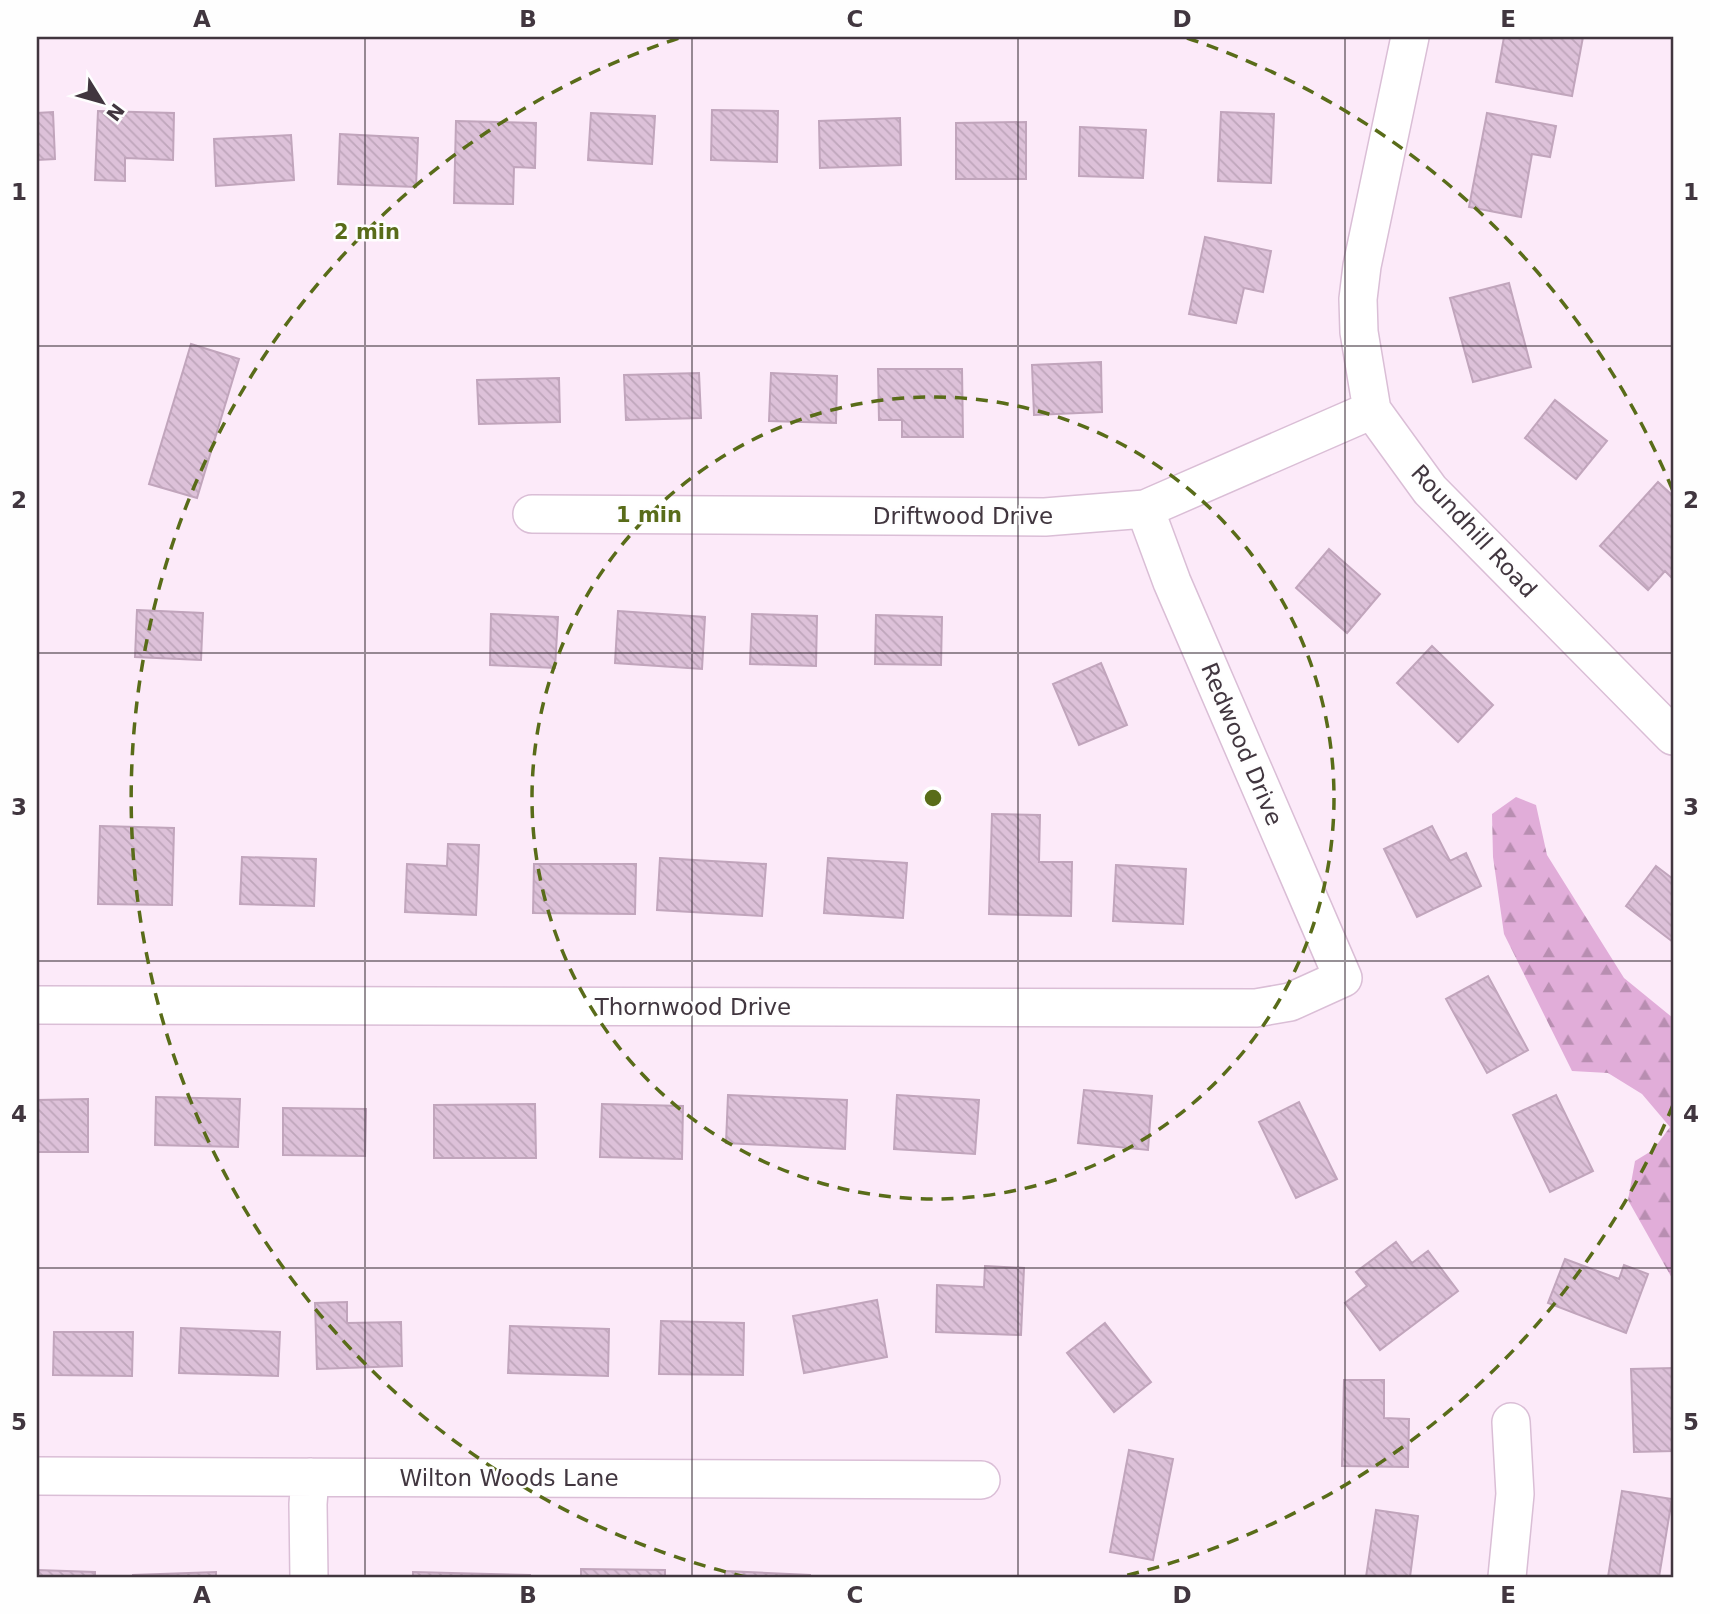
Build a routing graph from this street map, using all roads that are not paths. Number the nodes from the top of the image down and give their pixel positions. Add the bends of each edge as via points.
1 (1410, 37) edge
2 (1372, 410) junction
3 (1145, 509) junction
4 (532, 514) dead end
5 (1673, 736) edge
6 (1343, 978) joint
7 (37, 1005) edge
8 (1511, 1422) dead end
9 (37, 1476) edge
10 (310, 1477) junction
11 (981, 1480) dead end
12 (309, 1577) edge
13 (1507, 1577) edge

1 - 2 street, Roundhill Road via 1358,299
2 - 3 street, Driftwood Drive
2 - 5 street, Roundhill Road via 1430,490
3 - 4 street, Driftwood Drive via 1045,517
3 - 6 street, Redwood Drive via 1172,582
6 - 7 street, Thornwood Drive via 1290,1002 1256,1008
8 - 13 street via 1515,1494
9 - 10 street, Wilton Woods Lane
10 - 11 street, Wilton Woods Lane
10 - 12 street

